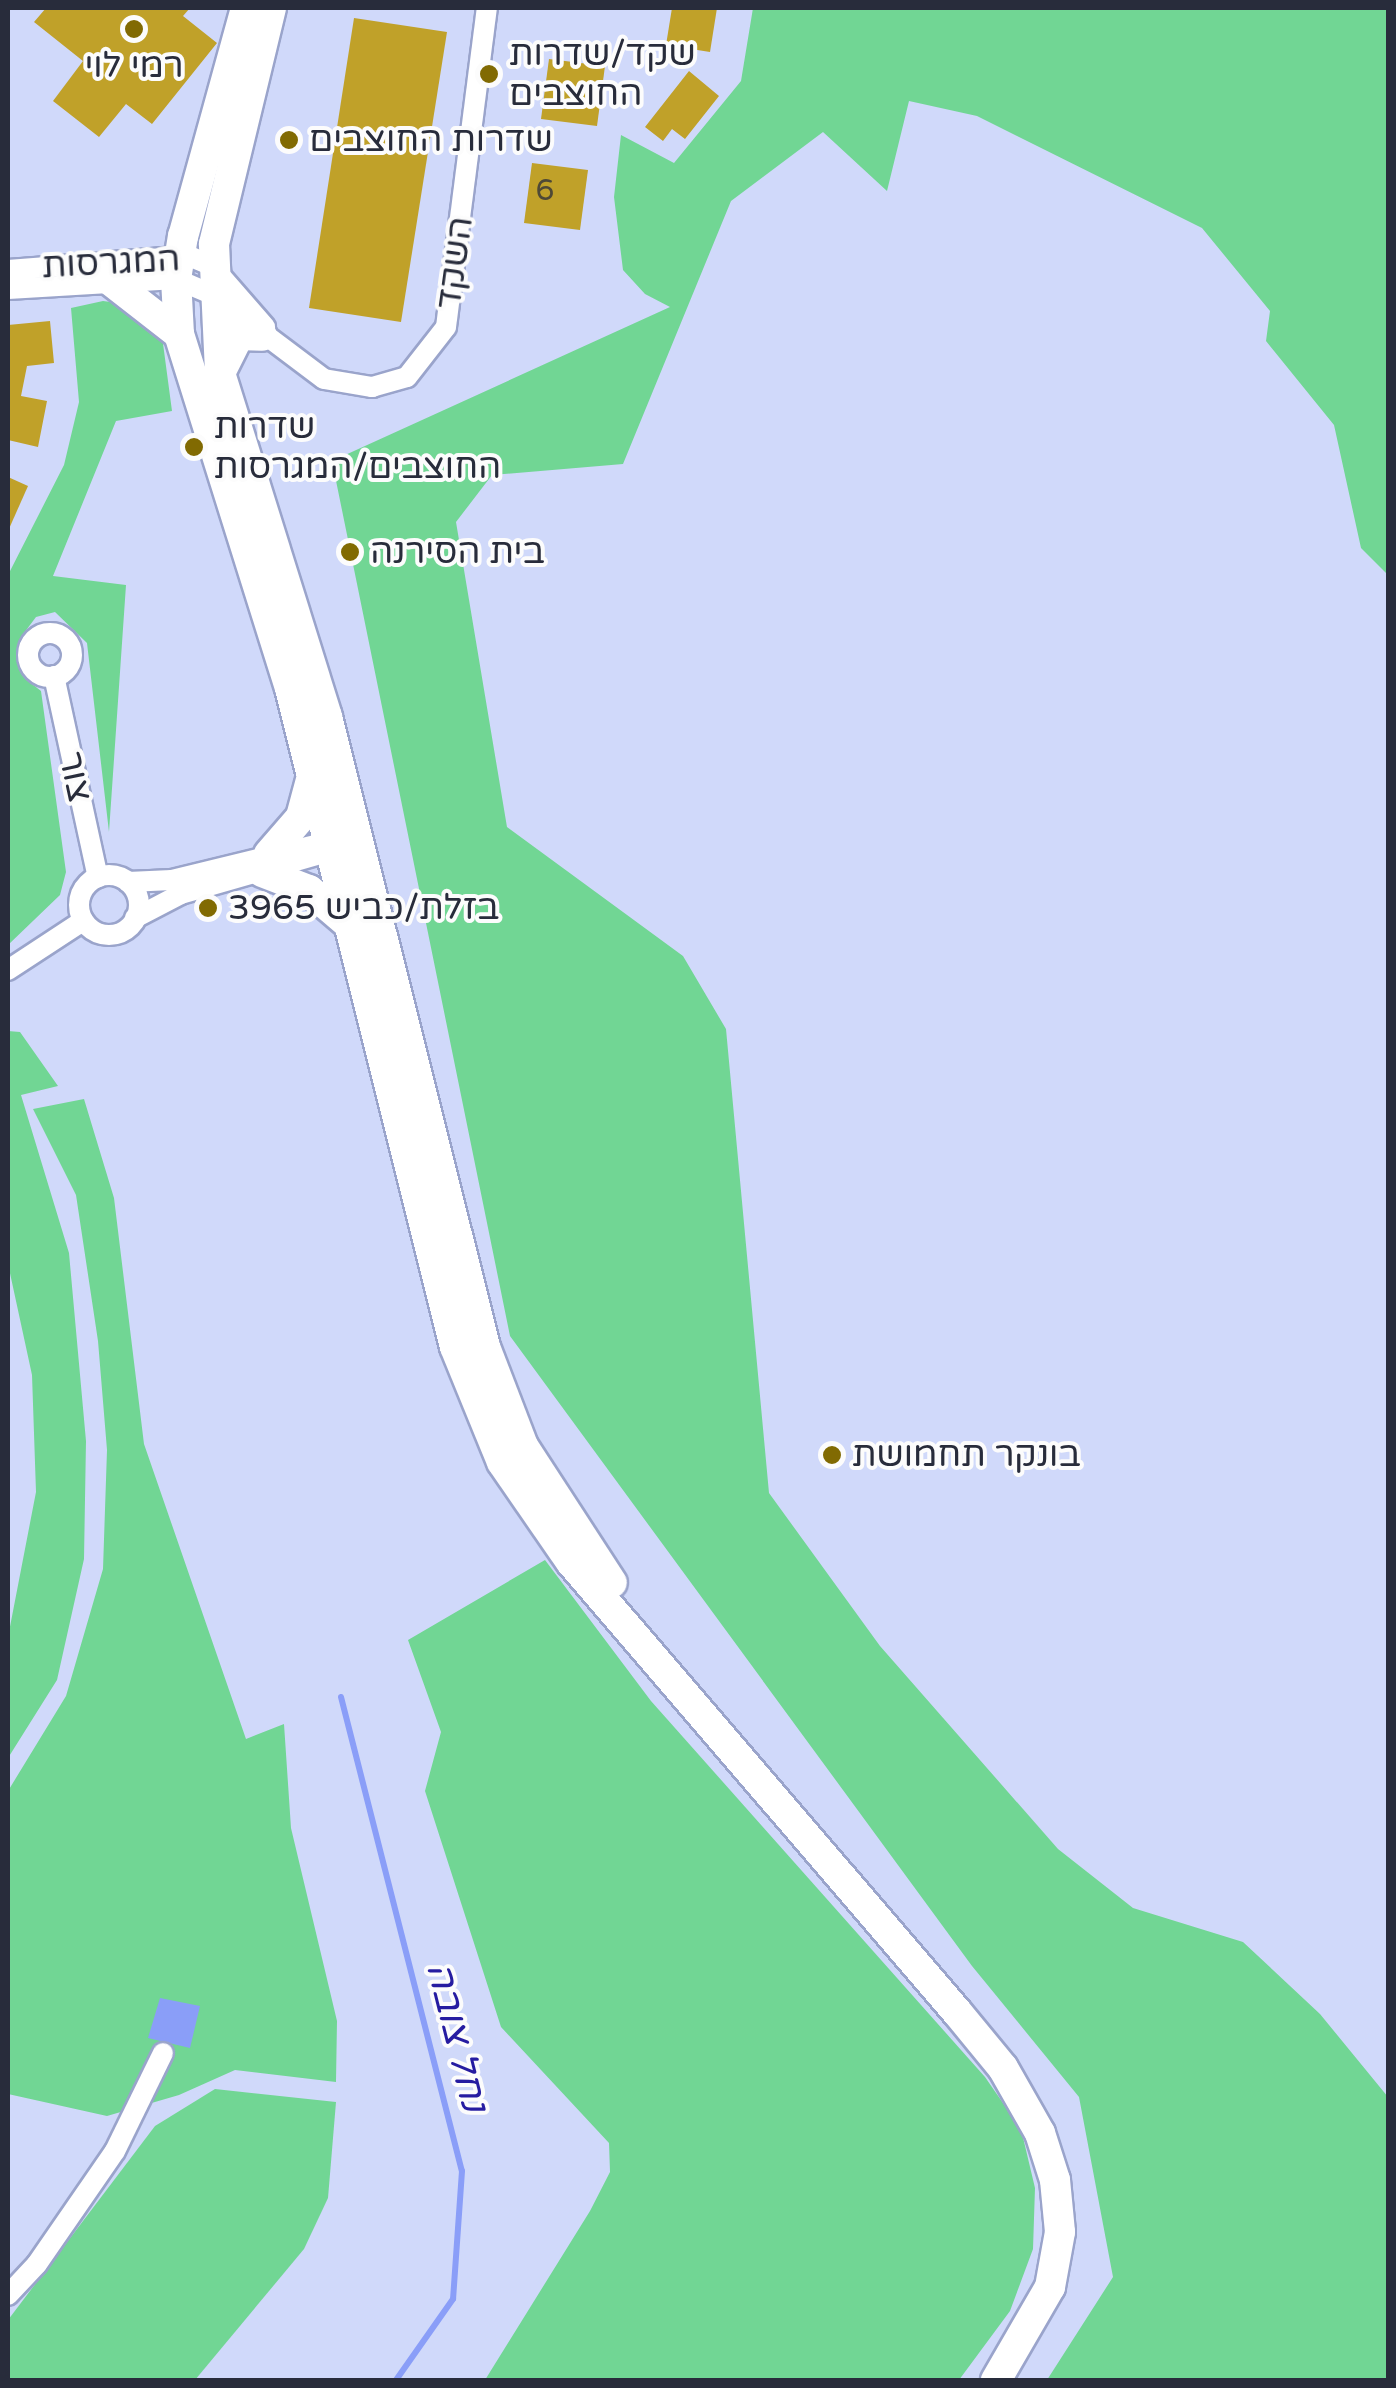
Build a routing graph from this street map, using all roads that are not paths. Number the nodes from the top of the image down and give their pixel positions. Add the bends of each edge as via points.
1 (246, 8) edge
2 (270, 8) edge
3 (487, 8) edge
4 (178, 267) junction
5 (8, 270) edge
6 (107, 278) junction
7 (212, 280) junction
8 (8, 290) edge
9 (179, 334) junction
10 (262, 336) junction
11 (289, 354) junction
12 (220, 373) junction
13 (54, 676) dead end
14 (312, 771) junction
15 (339, 843) junction
16 (266, 863) junction
17 (98, 877) junction
18 (128, 882) junction
19 (136, 918) junction
20 (350, 924) junction
21 (76, 925) junction
22 (8, 970) edge
23 (734, 1758) junction
24 (163, 2053) dead end
25 (8, 2295) edge
26 (996, 2380) edge

1 - 4 main road
2 - 7 main road
3 - 11 street, השקד via 450,306 437,347 407,377 372,387 324,379
4 - 5 street, המגרסות
4 - 6 street, המגרסות
4 - 7 street, המגרסות
4 - 9 main road
6 - 8 street, המגרסות
6 - 9 main road
7 - 10 street, השקד
7 - 11 street, השקד
7 - 12 main road
9 - 14 main road
10 - 11 street, השקד
10 - 12 main road via 238,335
12 - 15 main road via 308,648
13 - 17 street, צור
14 - 15 main road
14 - 16 main road via 301,818
15 - 16 street
15 - 20 main road
15 - 23 main road via 504,1403 554,1500
16 - 18 street
16 - 19 street
16 - 20 main road
17 - 18 street
17 - 21 street via 80,896
18 - 19 street via 138,899
19 - 21 street via 114,934
20 - 23 main road via 454,1347 478,1412 502,1462 571,1562
21 - 22 street
23 - 26 main road via 1003,2068 1040,2133 1056,2180 1060,2232 1050,2287
24 - 25 street via 115,2151

